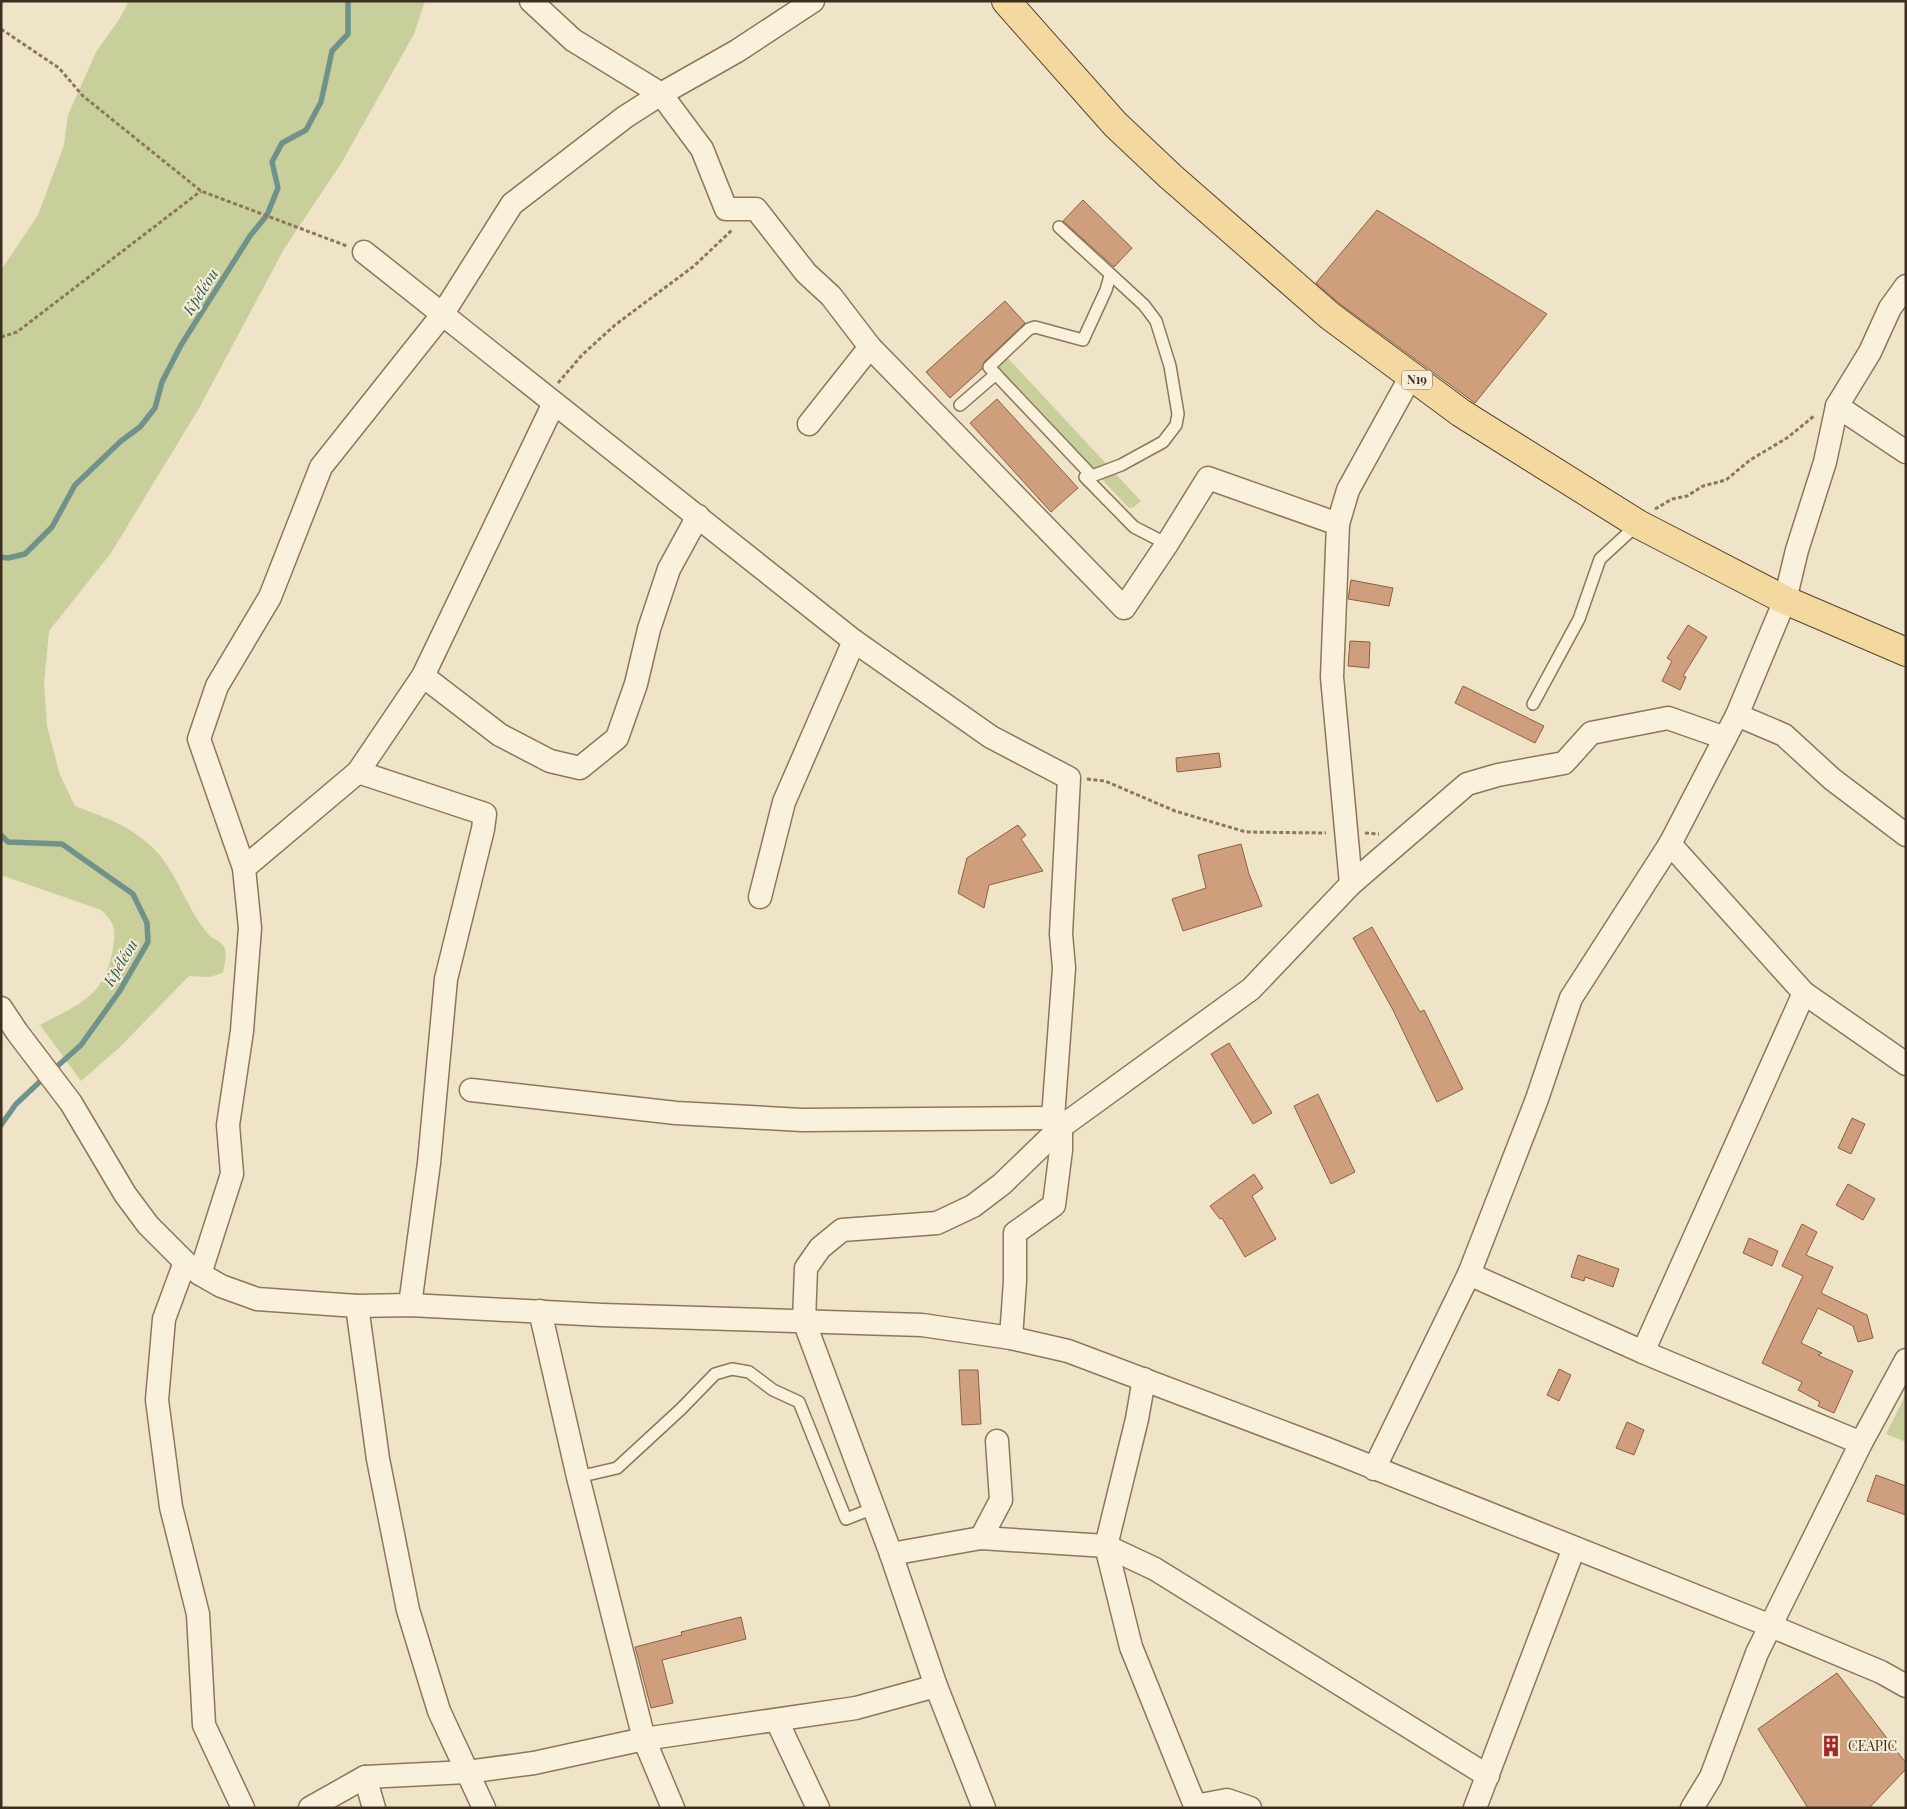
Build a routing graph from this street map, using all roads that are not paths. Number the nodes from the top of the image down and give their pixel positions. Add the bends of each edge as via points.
1 (531, 1) edge
2 (813, 1) edge
3 (1006, 1) edge
4 (661, 94) junction
5 (1059, 227) dead end
6 (364, 252) road end
7 (1110, 276) junction
8 (1906, 286) edge
9 (442, 314) junction
10 (870, 347) junction
11 (996, 374) junction
12 (1411, 376) junction
13 (550, 400) junction
14 (960, 405) dead end
15 (1837, 406) junction
16 (809, 424) dead end
17 (1906, 452) edge
18 (1071, 463) dead end
19 (1090, 478) junction
20 (698, 516) junction
21 (1338, 524) junction
22 (1638, 524) junction
23 (1167, 544) junction
24 (1784, 600) junction
25 (854, 641) junction
26 (1906, 652) edge
27 (423, 676) junction
28 (1533, 704) dead end
29 (1737, 715) junction
30 (1725, 738) junction
31 (358, 772) junction
32 (1906, 835) edge
33 (1670, 844) junction
34 (244, 868) junction
35 (1351, 884) junction
36 (760, 897) dead end
37 (1804, 993) junction
38 (1, 1008) edge
39 (1906, 1064) edge
40 (471, 1090) dead end
41 (1057, 1122) junction
42 (193, 1268) junction
43 (1469, 1274) junction
44 (410, 1305) junction
45 (357, 1306) junction
46 (540, 1311) junction
47 (804, 1321) junction
48 (1011, 1338) junction
49 (1643, 1352) junction
50 (1906, 1360) edge
51 (1144, 1379) junction
52 (997, 1441) dead end
53 (1861, 1443) junction
54 (1374, 1469) junction
55 (578, 1477) junction
56 (874, 1508) junction
57 (982, 1538) junction
58 (1106, 1546) junction
59 (1574, 1548) junction
60 (891, 1554) junction
61 (1771, 1626) junction
62 (936, 1686) junction
63 (1906, 1686) edge
64 (778, 1721) junction
65 (644, 1739) junction
66 (467, 1772) junction
67 (1488, 1776) junction
68 (365, 1777) junction
69 (1196, 1807) edge
70 (243, 1808) edge
71 (310, 1808) edge
72 (374, 1808) edge
73 (484, 1808) edge
74 (673, 1808) edge
75 (818, 1808) edge
76 (984, 1808) edge
77 (1250, 1808) edge
78 (1476, 1808) edge
79 (1692, 1808) edge

1 - 4 street via 573,40
2 - 4 street via 737,52
3 - 12 main road, N19 via 1115,124 1170,176 1330,316
4 - 9 street via 625,117 512,204
4 - 10 street via 702,149 726,210 756,209
5 - 7 lane
6 - 9 street
7 - 11 lane via 1083,340 1042,328 1029,329 989,367
7 - 19 lane via 1144,305 1156,321 1170,366 1178,414 1176,425 1163,442
8 - 15 street via 1890,308 1870,352
9 - 13 street
9 - 34 street via 321,467 270,597 218,686 199,739
10 - 16 street
10 - 23 street via 1124,608
11 - 14 lane
11 - 19 lane
12 - 21 street via 1348,490
12 - 22 main road, N19 via 1462,413
13 - 20 street
13 - 27 street
15 - 17 street
15 - 24 street via 1825,462
18 - 19 lane
19 - 23 lane via 1134,527
20 - 25 street
20 - 27 street via 669,569 617,738 580,768 550,761 500,736
21 - 23 street via 1208,478
21 - 35 street via 1332,677
22 - 24 main road, N19
22 - 28 lane via 1600,559 1579,619
24 - 26 main road, N19
24 - 29 street
25 - 36 street via 784,802
25 - 41 street via 991,737 1069,778 1061,934 1064,968
27 - 31 street
29 - 30 street
29 - 32 street via 1784,735 1832,778
30 - 33 street
30 - 35 street via 1668,718 1590,733 1564,762 1468,784
31 - 34 street
31 - 44 street via 485,814 446,979 429,1163
33 - 37 street
33 - 43 street via 1571,998 1537,1099
34 - 42 street via 250,928 242,1031 228,1125 232,1174
35 - 41 street via 1252,989
37 - 39 street
37 - 49 street
38 - 42 street via 71,1103 125,1194 148,1225
40 - 41 street via 676,1113 802,1120
41 - 47 street via 1002,1184 973,1206 937,1223 842,1230 830,1238 806,1268
41 - 48 street via 1061,1150 1054,1205 1015,1233 1016,1281
42 - 45 street via 221,1286 257,1299
42 - 70 street via 164,1319 157,1400 171,1507 198,1614 204,1725
43 - 49 street
43 - 54 street
44 - 45 street
44 - 46 street
45 - 66 street via 378,1459 408,1610 439,1711
46 - 47 street
46 - 55 street
47 - 48 street via 922,1325
47 - 56 street
48 - 51 street via 1068,1351
49 - 53 street
50 - 53 street
51 - 54 street
51 - 58 street
52 - 57 street via 1001,1500
53 - 61 street
54 - 59 street
55 - 56 lane via 617,1468 715,1374 732,1369 748,1372 773,1390 799,1402 846,1518
55 - 65 street
56 - 60 street
57 - 58 street
57 - 60 street
58 - 67 street via 1155,1569
58 - 69 street via 1130,1647
59 - 61 street
59 - 67 street
60 - 62 street
61 - 63 street via 1881,1672
61 - 79 street via 1757,1653 1711,1777
62 - 64 street via 856,1708
62 - 76 street
64 - 65 street
64 - 75 street
65 - 66 street via 534,1763
65 - 74 street
66 - 68 street
66 - 73 street
67 - 78 street
68 - 71 street
68 - 72 street
69 - 77 street via 1227,1800

